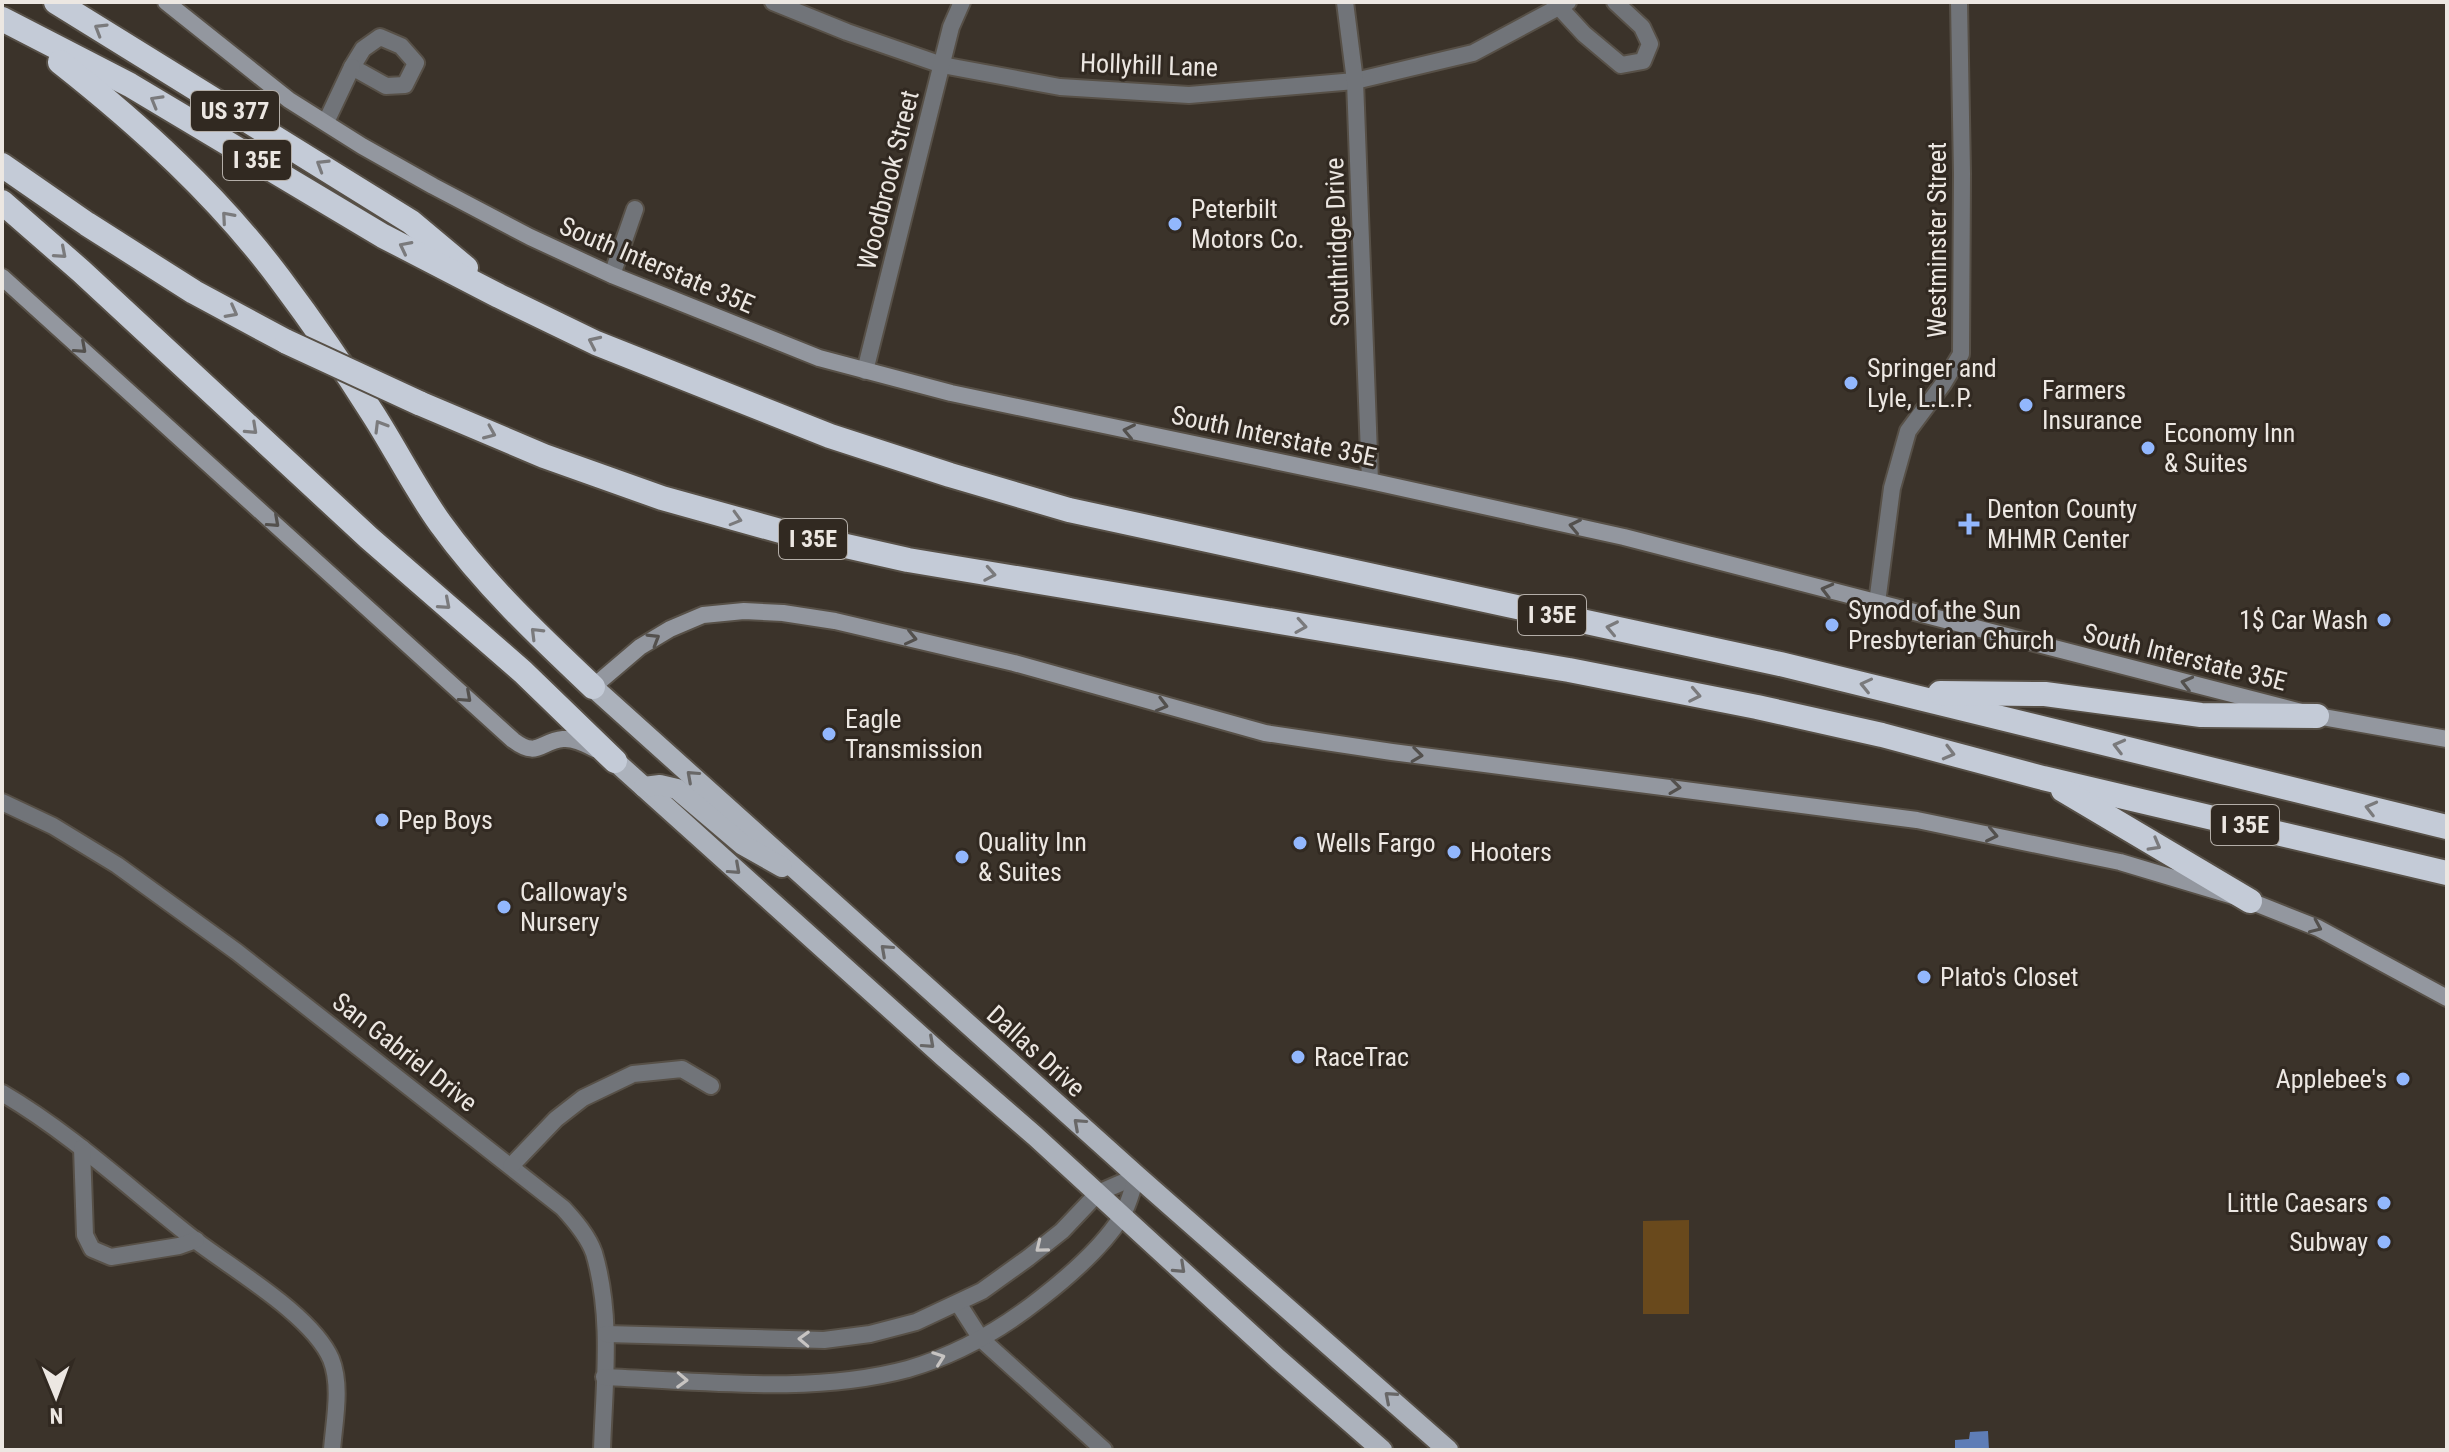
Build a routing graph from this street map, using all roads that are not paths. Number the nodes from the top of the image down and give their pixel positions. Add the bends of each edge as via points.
1 (56, 2) edge
2 (166, 2) edge
3 (773, 2) edge
4 (962, 2) edge
5 (1345, 2) edge
6 (1615, 2) edge
7 (1959, 2) edge
8 (1564, 5) edge
9 (8, 23) edge
10 (942, 65) junction
11 (352, 67) dead end
12 (1355, 81) junction
13 (326, 122) junction
14 (2, 165) edge
15 (2, 202) edge
16 (635, 209) dead end
17 (612, 275) junction
18 (2, 277) edge
19 (499, 296) junction
20 (865, 371) junction
21 (1370, 481) junction
22 (1877, 603) junction
23 (593, 687) junction
24 (1902, 693) junction
25 (2317, 716) junction
26 (2447, 739) edge
27 (615, 761) junction
28 (2043, 778) junction
29 (644, 787) junction
30 (2, 802) edge
31 (2447, 827) edge
32 (2447, 873) edge
33 (810, 883) junction
34 (2250, 901) junction
35 (2408, 975) junction
36 (2447, 980) edge
37 (2447, 998) edge
38 (711, 1086) dead end
39 (2, 1093) edge
40 (82, 1148) junction
41 (511, 1166) junction
42 (1137, 1176) junction
43 (1098, 1193) junction
44 (1123, 1215) junction
45 (196, 1240) junction
46 (958, 1303) junction
47 (606, 1334) junction
48 (981, 1339) junction
49 (604, 1377) junction
50 (332, 1450) edge
51 (602, 1450) edge
52 (1104, 1450) edge
53 (1382, 1450) edge
54 (1448, 1450) edge

19 -> 1 highway, US 377 via 411,222
2 - 13 main road, South Interstate 35E via 289,100
3 - 10 street, Hollyhill Lane
4 - 10 street, Woodbrook Street
5 - 12 street, Southridge Drive
6 - 8 street via 1642,27 1650,44 1643,61 1621,65 1584,34
7 - 22 street, Westminster Street via 1961,354 1908,431 1892,488
8 - 12 street, Hollyhill Lane via 1473,53
19 -> 9 highway, I 35E via 383,236 130,85
23 -> 9 highway via 507,605 439,522 320,334 218,206 120,109
10 - 12 street, Hollyhill Lane via 1060,87 1189,95
10 - 20 street, Woodbrook Street
11 - 13 street
12 - 21 street, Southridge Drive
13 - 17 main road, South Interstate 35E via 433,186
14 -> 28 highway, I 35E, bridge via 194,292 287,342 544,456 662,498 908,560 1600,676 1882,735
15 -> 27 highway
16 - 17 street
17 - 20 main road, South Interstate 35E via 819,358
18 -> 27 main road via 513,740 534,749 568,739
24 -> 19 highway, I 35E via 1069,510 830,436 596,343
21 -> 20 main road, South Interstate 35E
22 -> 21 main road, South Interstate 35E via 1624,537
25 -> 22 main road, South Interstate 35E
33 -> 23 main road, Dallas Drive
23 -> 34 main road via 640,647 703,615 783,613 959,649 1265,733 1917,820 2120,862
24 - 25 highway via 2045,694 2201,715
31 -> 24 highway, I 35E
25 - 26 main road, South Interstate 35E
27 - 29 main road
28 - 32 highway, I 35E
28 -> 34 highway
29 - 33 main road via 677,789 743,845
29 -> 43 main road
30 - 41 street, San Gabriel Drive via 117,865
42 -> 33 main road, Dallas Drive
34 -> 35 main road via 2318,928
35 - 36 main road
35 - 37 main road
38 - 41 street via 682,1069 633,1074 583,1098
39 - 40 street
40 - 45 street
40 - 45 street via 85,1235 92,1249 111,1257
41 - 47 street, San Gabriel Drive via 581,1229 593,1251
42 - 43 street
42 - 44 street
54 -> 42 main road, Dallas Drive
43 - 44 main road
43 -> 46 street via 1028,1258
44 - 48 street via 1058,1286
44 -> 53 main road
45 - 50 street via 302,1319 318,1338 336,1381
46 -> 47 street via 916,1322 824,1340
46 - 48 street
47 - 49 street, San Gabriel Drive
49 -> 48 street via 791,1384 856,1379 907,1369
48 - 52 street
49 - 51 street, San Gabriel Drive

